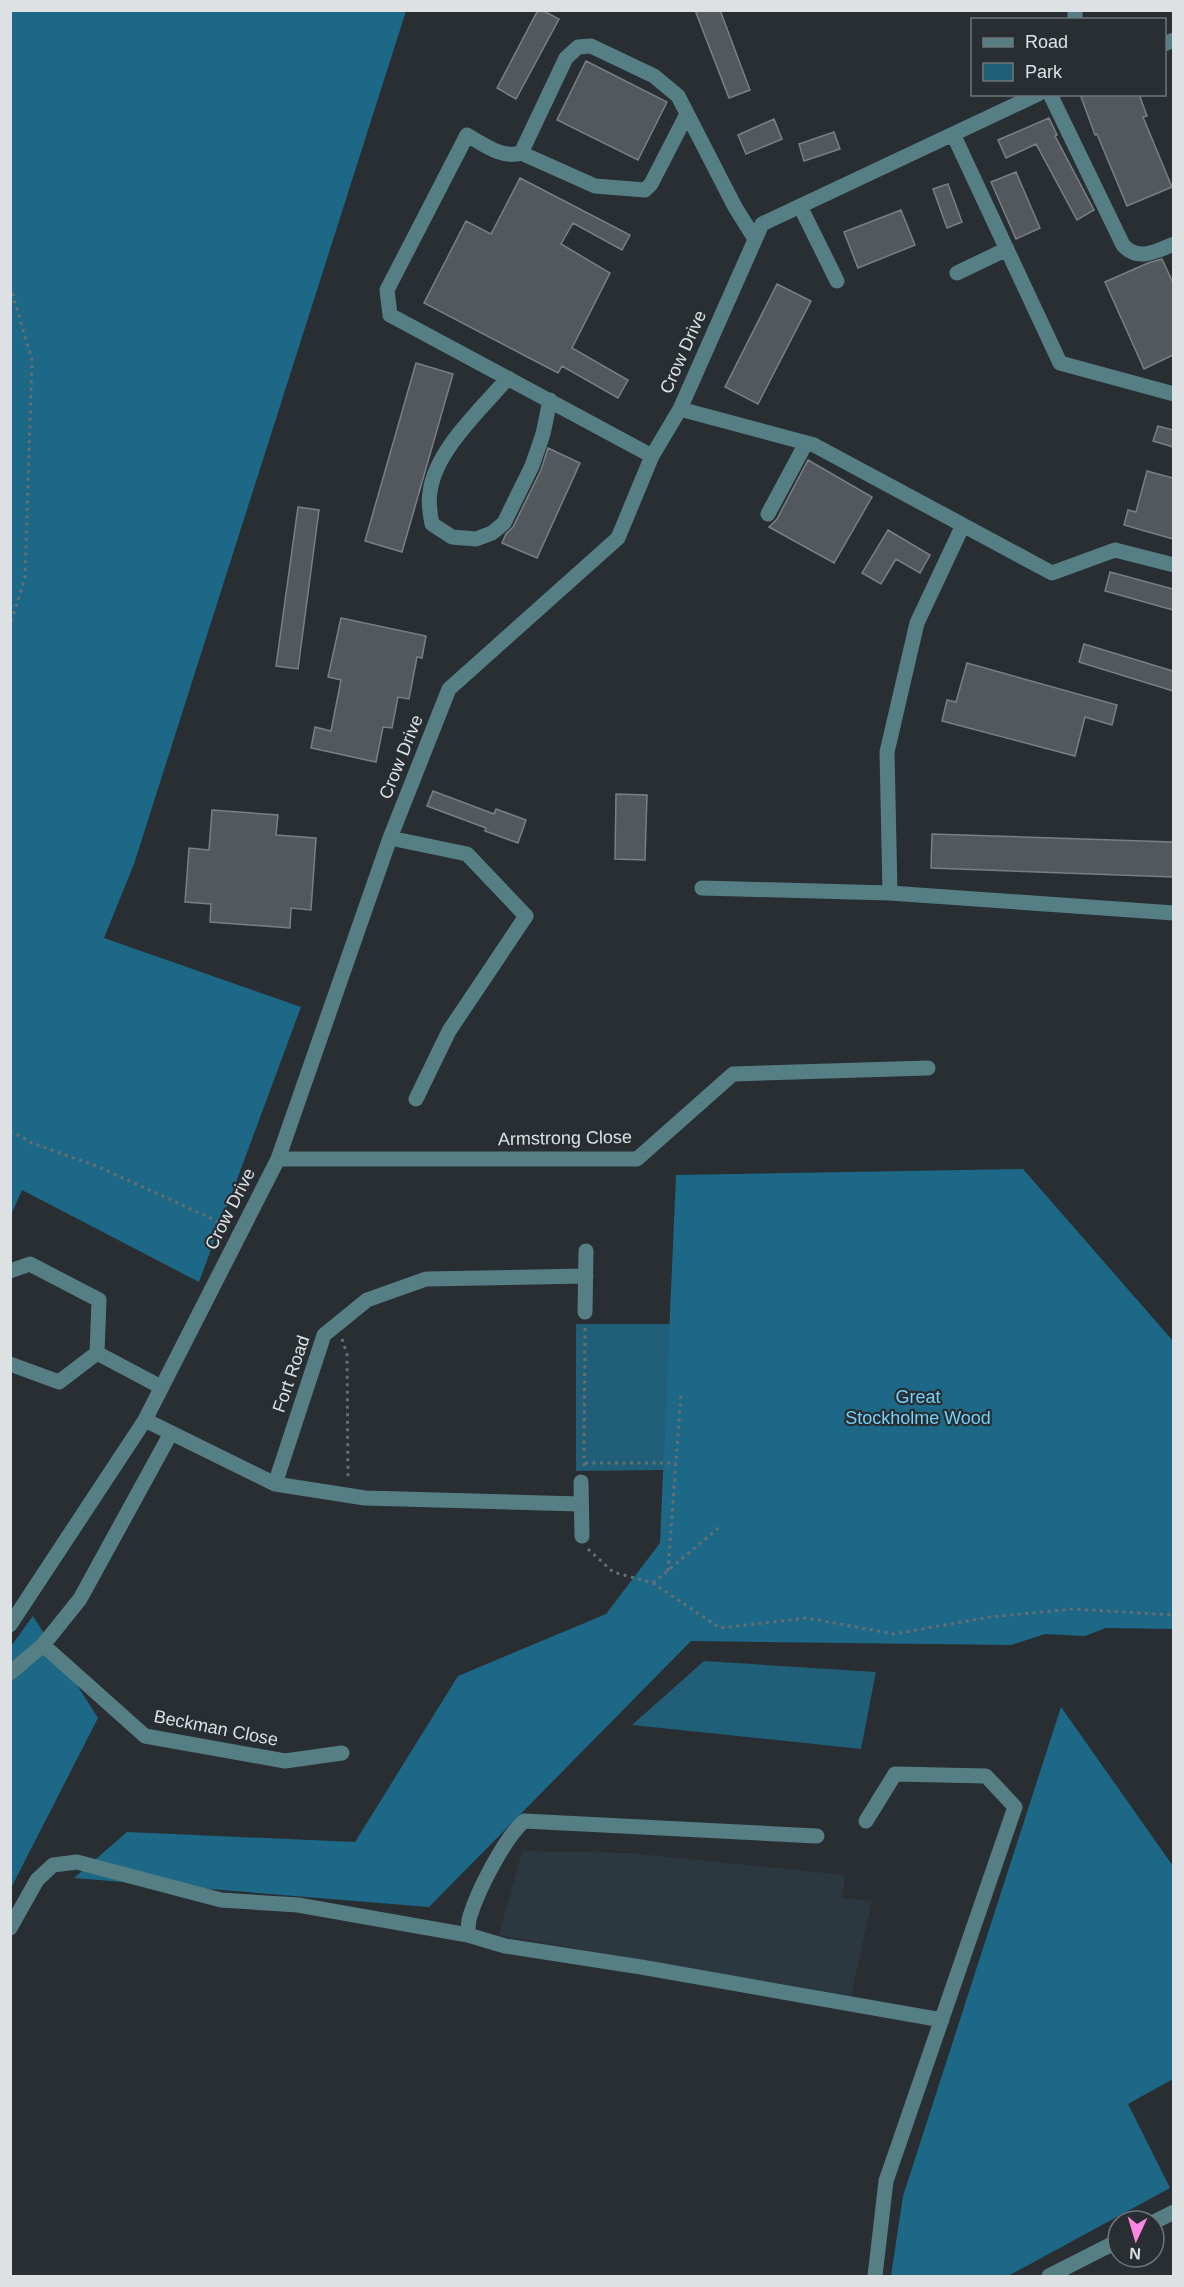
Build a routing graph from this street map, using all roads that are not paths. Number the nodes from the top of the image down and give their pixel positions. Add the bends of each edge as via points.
1 (1034, 96) edge
2 (1051, 96) edge
3 (687, 114) junction
4 (953, 134) junction
5 (521, 153) junction
6 (800, 206) junction
7 (755, 239) junction
8 (1173, 244) edge
9 (1007, 249) junction
10 (957, 273) dead end
11 (837, 281) dead end
12 (508, 378) junction
13 (1173, 394) edge
14 (550, 400) junction
15 (680, 409) junction
16 (806, 443) junction
17 (652, 456) junction
18 (768, 514) dead end
19 (963, 525) junction
20 (1173, 566) edge
21 (390, 838) junction
22 (702, 888) dead end
23 (890, 893) junction
24 (1173, 913) edge
25 (928, 1068) dead end
26 (416, 1099) dead end
27 (278, 1159) junction
28 (586, 1251) dead end
29 (10, 1271) edge
30 (586, 1276) junction
31 (585, 1312) road end
32 (97, 1353) junction
33 (10, 1364) edge
34 (161, 1387) junction
35 (145, 1420) junction
36 (171, 1433) junction
37 (581, 1482) road end
38 (274, 1484) junction
39 (580, 1504) junction
40 (582, 1536) road end
41 (10, 1625) edge
42 (43, 1645) junction
43 (10, 1673) edge
44 (342, 1753) dead end
45 (866, 1821) dead end
46 (817, 1836) dead end
47 (10, 1928) edge
48 (468, 1935) junction
49 (942, 2020) junction
50 (1106, 2247) edge
51 (875, 2277) edge
52 (1049, 2277) edge

1 - 4 street, Crow Drive
2 - 8 street via 1123,245 1134,254 1147,255
3 - 5 street via 645,190 595,186
3 - 5 street via 678,96 654,76 591,46 578,47 566,58
3 - 7 street
4 - 6 street, Crow Drive
4 - 9 street
5 - 12 street via 505,155 467,135 387,290 390,315
6 - 7 street, Crow Drive via 762,224
6 - 11 street
7 - 15 street, Crow Drive
9 - 10 street
9 - 13 street via 1060,363
12 - 14 street
12 - 14 street via 442,456 430,489 432,525 452,537 476,539 504,523 532,466
14 - 17 street
15 - 16 street
15 - 17 street, Crow Drive
16 - 18 street
16 - 19 street
17 - 21 street, Crow Drive via 618,538 449,689
19 - 20 street via 1052,573 1115,550
19 - 23 street via 917,623 887,752
21 - 26 street via 467,854 526,916 449,1031
21 - 27 street, Crow Drive
22 - 23 street
23 - 24 street
25 - 27 street, Armstrong Close via 733,1074 637,1159
27 - 34 street, Crow Drive
28 - 30 street
29 - 32 street via 30,1264 99,1300
30 - 31 street
30 - 38 street, Fort Road via 426,1279 367,1300 324,1335
32 - 33 street via 59,1382
32 - 34 street
34 - 35 street, Crow Drive
35 - 36 street
35 - 41 street, Crow Drive
36 - 38 street
36 - 42 street via 80,1599
37 - 39 street
38 - 39 street via 365,1498
39 - 40 street
42 - 43 street
42 - 44 street, Beckman Close via 145,1736 285,1761
45 - 49 street via 895,1774 986,1776 1015,1807
46 - 48 street via 524,1821 514,1829 481,1889 469,1918
47 - 48 street via 37,1880 53,1865 77,1862 221,1900 298,1905
48 - 49 street via 505,1946
49 - 51 street via 886,2181
50 - 52 street

